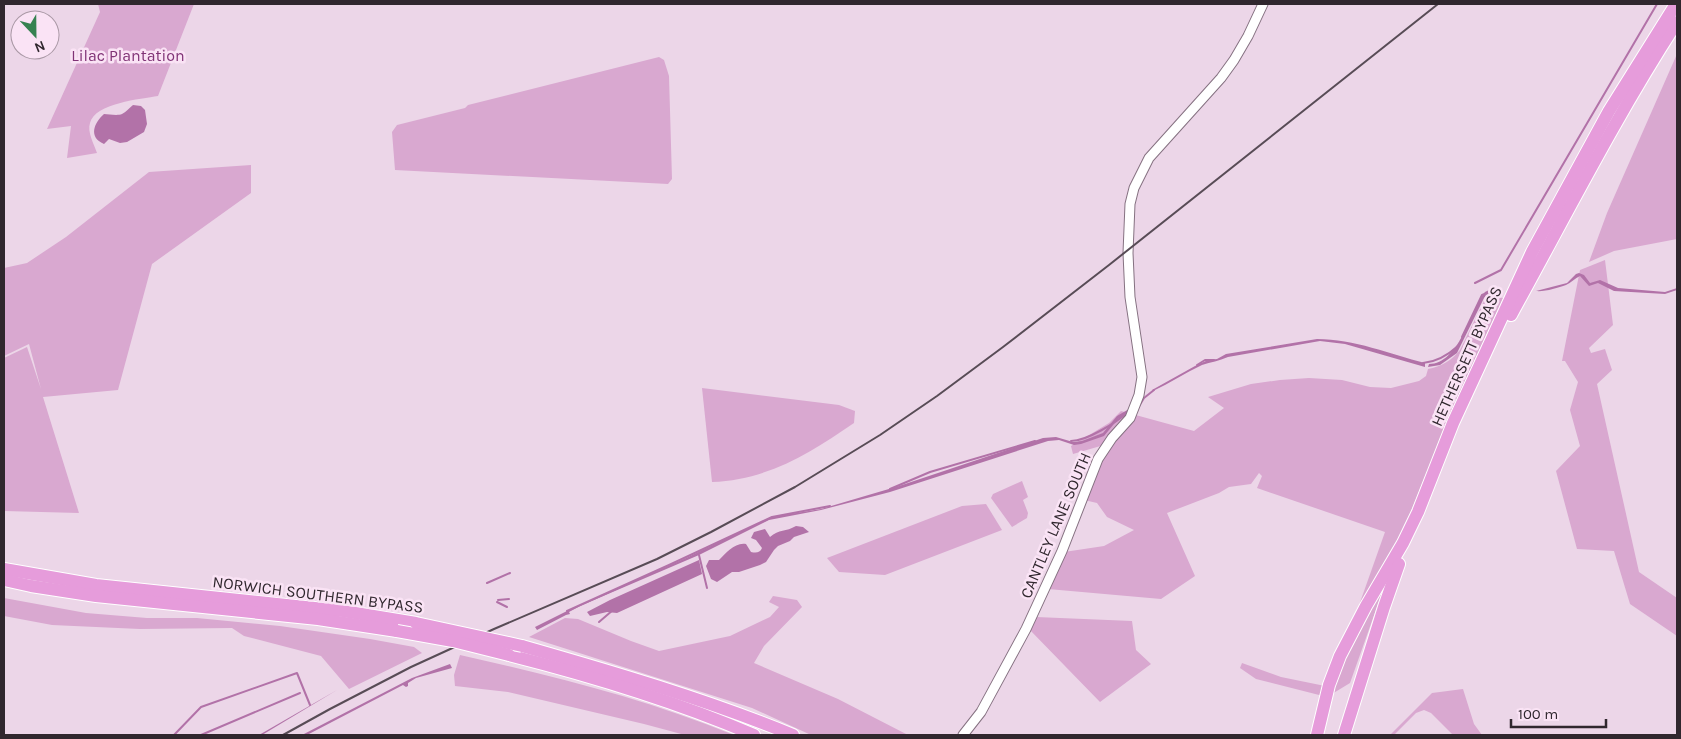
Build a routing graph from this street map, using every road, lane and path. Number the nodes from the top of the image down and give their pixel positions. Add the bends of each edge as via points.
1 (1263, 4) edge
2 (1676, 4) edge
3 (1677, 22) edge
4 (4, 569) edge
5 (4, 580) edge
6 (754, 735) edge
7 (792, 735) edge
8 (963, 735) edge
9 (1317, 735) edge
10 (1344, 735) edge

1 - 8 street, CANTLEY LANE SOUTH via 1234,60 1149,158 1134,188 1130,204 1128,253 1130,297 1142,376 1139,395 1130,418 1098,458 1062,551 1026,629 981,712
2 - 9 highway, HETHERSETT BYPASS via 1610,112 1532,252 1453,423 1407,536 1340,656
3 - 10 highway, HETHERSETT BYPASS via 1585,177 1500,336 1406,546
4 - 7 highway, NORWICH SOUTHERN BYPASS, bridge via 96,585 343,611 416,623 522,646 616,673
5 - 6 highway, bridge via 96,596 318,619 453,641 625,688 705,714

